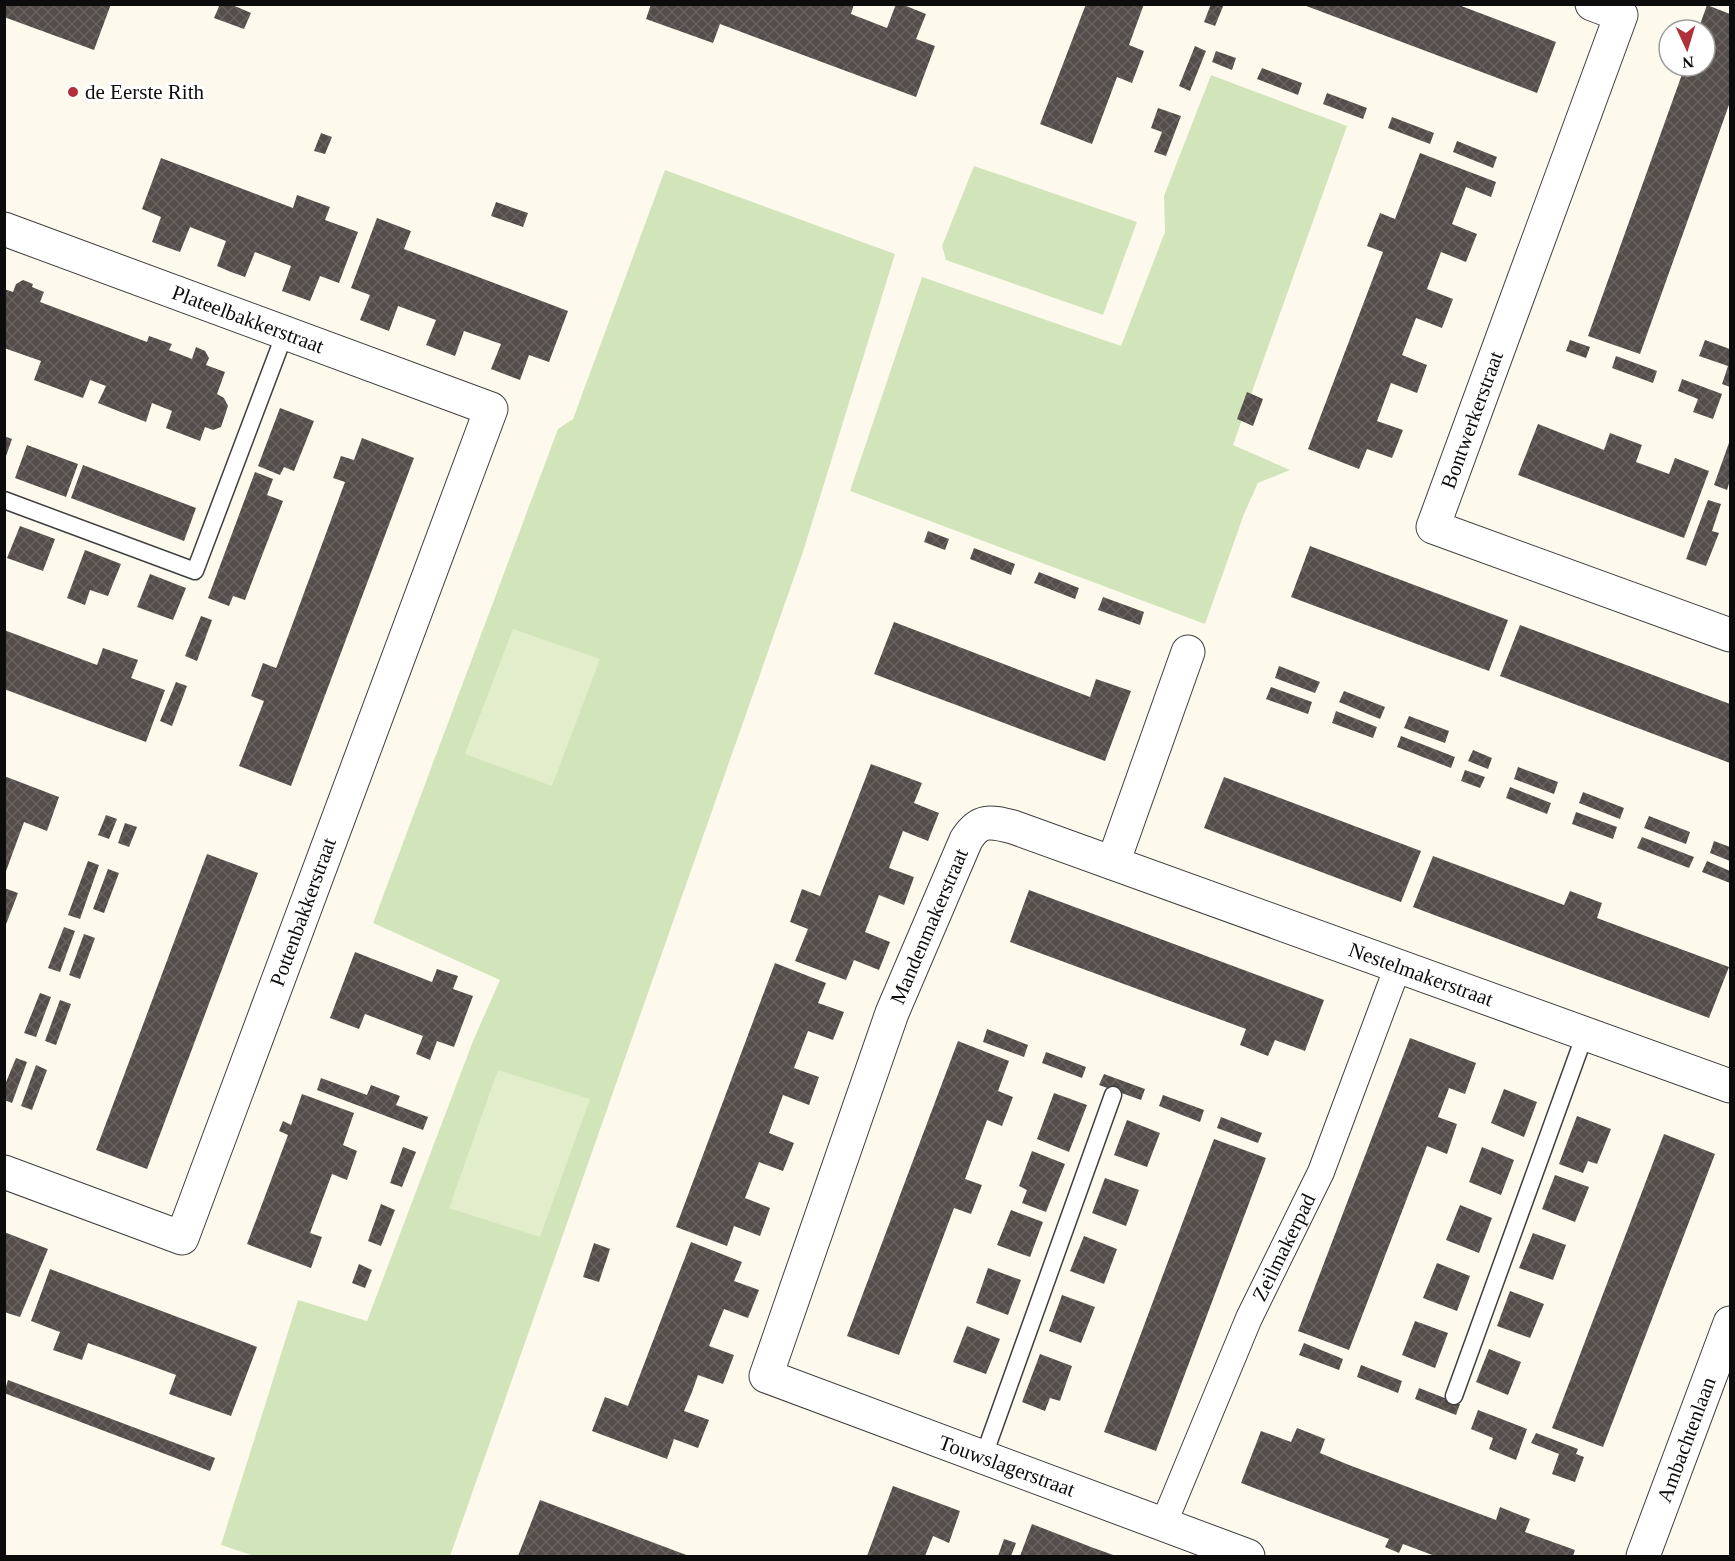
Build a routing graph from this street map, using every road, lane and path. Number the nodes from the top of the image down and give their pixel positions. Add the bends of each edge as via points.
1 (1607, 10) edge
2 (4, 229) edge
3 (285, 333) junction
4 (491, 409) joint
5 (4, 500) edge
6 (1731, 635) edge
7 (1188, 652) dead end
8 (1113, 863) junction
9 (1398, 966) junction
10 (1585, 1034) junction
11 (1731, 1086) edge
12 (1113, 1095) dead end
13 (4, 1172) edge
14 (1731, 1323) edge
15 (766, 1376) joint
16 (1454, 1396) dead end
17 (983, 1458) junction
18 (1163, 1525) junction
19 (1248, 1557) edge
20 (1643, 1557) edge

1 - 6 street, Bontwerkerstraat via 1433,527
2 - 3 street, Plateelbakkerstraat
3 - 4 street, Plateelbakkerstraat
3 - 5 lane via 195,571
4 - 13 street, Pottenbakkerstraat via 182,1238
7 - 8 street
8 - 9 street, Nestelmakerstraat
8 - 15 street, Mandenmakerstraat via 999,823 985,822 973,829 892,1013
9 - 10 street, Nestelmakerstraat
9 - 18 street, Zeilmakerpad via 1322,1172 1249,1318
10 - 11 street, Nestelmakerstraat
10 - 16 lane
12 - 17 lane
14 - 20 street, Ambachtenlaan
15 - 17 street, Touwslagerstraat
17 - 18 street, Touwslagerstraat
18 - 19 street, Touwslagerstraat

